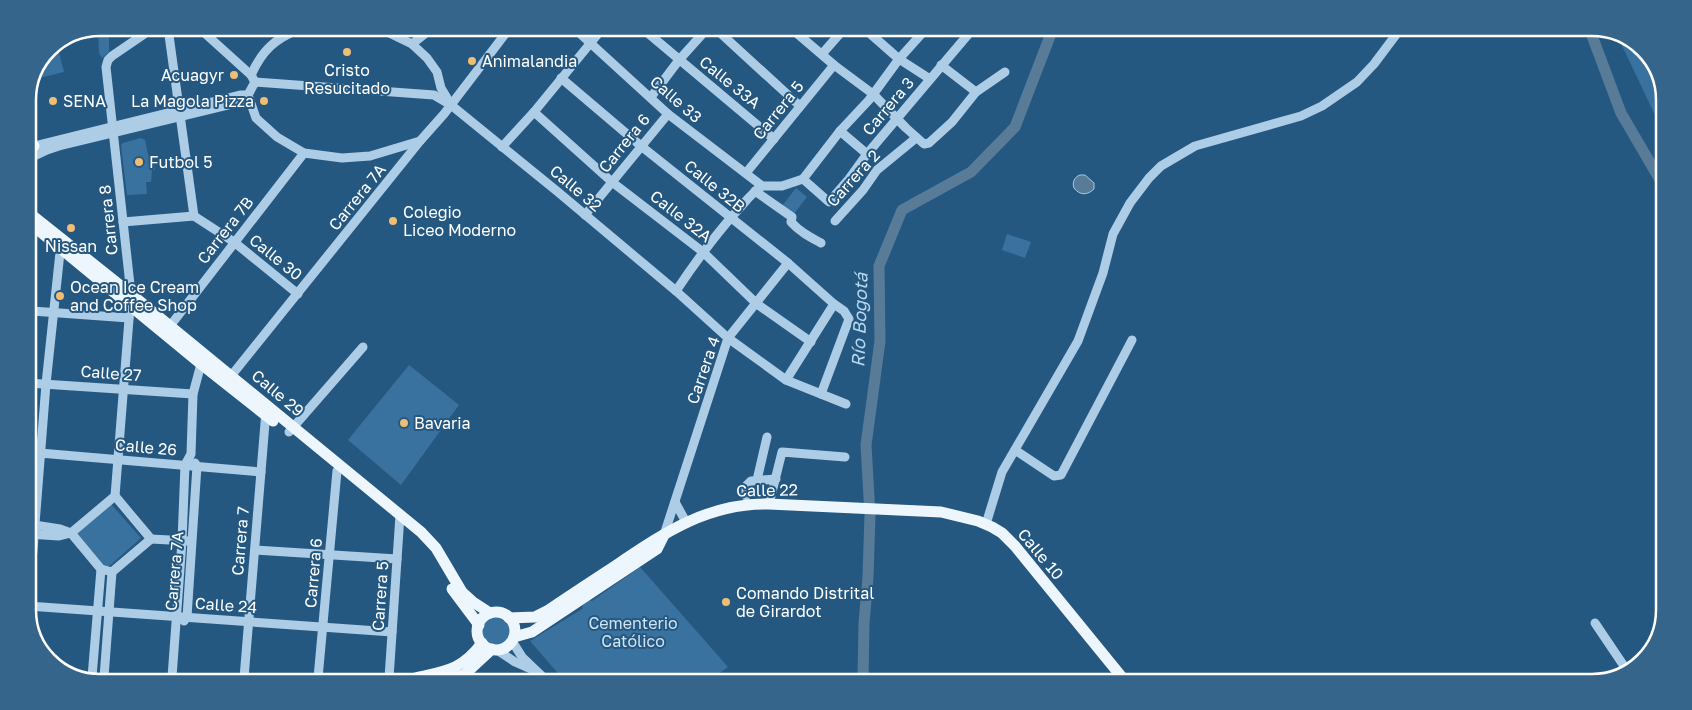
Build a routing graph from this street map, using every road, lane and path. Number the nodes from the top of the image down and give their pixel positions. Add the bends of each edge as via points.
1 (141, 36) edge
2 (169, 36) edge
3 (207, 36) edge
4 (282, 36) edge
5 (396, 36) edge
6 (423, 36) edge
7 (504, 36) edge
8 (583, 36) edge
9 (596, 36) edge
10 (651, 36) edge
11 (701, 36) edge
12 (724, 36) edge
13 (800, 36) edge
14 (838, 36) edge
15 (873, 36) edge
16 (920, 36) edge
17 (967, 36) edge
18 (1395, 36) edge
19 (591, 43) junction
20 (412, 44) junction
21 (822, 54) junction
22 (899, 59) junction
23 (679, 60) junction
24 (834, 65) junction
25 (941, 65) junction
26 (1005, 72) dead end
27 (561, 78) junction
28 (253, 79) junction
29 (930, 79) junction
30 (976, 92) junction
31 (873, 94) junction
32 (248, 95) junction
33 (650, 97) junction
34 (451, 105) junction
35 (800, 106) junction
36 (534, 112) junction
37 (180, 113) junction
38 (668, 114) junction
39 (897, 118) junction
40 (114, 129) junction
41 (840, 132) junction
42 (774, 138) junction
43 (916, 138) junction
44 (420, 141) junction
45 (36, 144) edge
46 (641, 146) junction
47 (502, 147) junction
48 (304, 153) junction
49 (36, 154) edge
50 (866, 154) junction
51 (746, 173) junction
52 (803, 179) junction
53 (612, 182) junction
54 (759, 188) junction
55 (585, 215) junction
56 (194, 216) junction
57 (731, 218) junction
58 (36, 220) edge
59 (835, 220) dead end
60 (123, 222) junction
61 (36, 227) edge
62 (234, 242) junction
63 (821, 243) dead end
64 (61, 244) junction
65 (703, 252) junction
66 (788, 264) junction
67 (676, 291) junction
68 (131, 294) junction
69 (298, 294) junction
70 (757, 304) junction
71 (834, 304) junction
72 (36, 312) edge
73 (130, 312) junction
74 (53, 313) junction
75 (170, 326) junction
76 (728, 338) junction
77 (1132, 340) dead end
78 (811, 342) junction
79 (363, 347) dead end
80 (201, 364) junction
81 (229, 379) junction
82 (786, 380) junction
83 (36, 383) edge
84 (46, 384) junction
85 (124, 389) junction
86 (193, 394) junction
87 (821, 394) junction
88 (846, 404) dead end
89 (267, 410) junction
90 (291, 430) junction
91 (767, 437) dead end
92 (1015, 450) junction
93 (36, 453) edge
94 (40, 454) junction
95 (190, 454) junction
96 (845, 457) dead end
97 (118, 460) junction
98 (185, 466) junction
99 (197, 466) junction
100 (337, 471) junction
101 (261, 472) junction
102 (776, 479) junction
103 (757, 480) junction
104 (36, 487) edge
105 (115, 496) junction
106 (746, 496) dead end
107 (675, 502) junction
108 (769, 504) junction
109 (895, 509) joint
110 (399, 519) junction
111 (686, 522) junction
112 (986, 524) junction
113 (36, 530) edge
114 (70, 533) junction
115 (664, 535) junction
116 (151, 539) junction
117 (182, 541) junction
118 (192, 541) junction
119 (255, 550) junction
120 (329, 555) junction
121 (397, 559) junction
122 (101, 569) junction
123 (112, 572) junction
124 (36, 608) edge
125 (97, 611) junction
126 (110, 612) junction
127 (490, 613) junction
128 (176, 616) junction
129 (187, 617) junction
130 (510, 618) junction
131 (249, 622) junction
132 (1595, 623) dead end
133 (479, 624) junction
134 (323, 627) junction
135 (176, 629) junction
136 (392, 632) junction
137 (513, 639) junction
138 (482, 643) junction
139 (494, 649) junction
140 (1623, 665) edge
141 (538, 672) junction
142 (92, 673) edge
143 (104, 674) edge
144 (172, 674) edge
145 (244, 674) edge
146 (318, 674) edge
147 (389, 674) edge
148 (432, 674) edge
149 (465, 674) edge
150 (540, 674) edge
151 (1119, 674) edge

1 - 40 street, Carrera 8 via 108,60 106,67
2 - 37 street
3 - 28 street
4 - 28 street via 266,49 256,64
5 - 20 street
6 - 20 street
7 - 34 street, Carrera 7A
8 - 19 street, Calle 33
9 - 19 street
10 - 23 street, Calle 33A
11 - 23 street, Carrera 6
12 - 35 street
13 - 21 street
14 - 21 street
15 - 22 street
16 - 22 street
17 - 25 street, Carrera 3
18 - 92 street via 1357,82 1322,106 1292,119 1196,146 1161,166 1149,178 1113,234 1103,273 1078,341
19 - 27 street
19 - 33 street, Calle 33
20 - 34 street via 437,72 441,88
21 - 24 street
22 - 29 street
22 - 31 street
23 - 33 street, Carrera 6
23 - 42 street, Calle 33A
24 - 31 street
24 - 35 street, Carrera 5
25 - 29 street, Carrera 3
25 - 30 street
26 - 30 street
27 - 36 street
27 - 46 street, Calle 32B
28 - 32 street
28 - 34 street, Calle 32 via 434,95
29 - 39 street, Carrera 3
30 - 43 street via 952,122 929,143 924,144
31 - 39 street
31 - 41 street
32 - 37 street via 240,94
32 - 48 street via 256,118 277,137
33 - 38 street, Calle 33
34 - 44 street, Carrera 7A
34 - 47 street, Calle 32
35 - 42 street, Carrera 5
36 - 47 street
36 - 53 street, Calle 32A
37 - 40 street
37 - 56 street
38 - 46 street, Carrera 6
38 - 51 street, Calle 33
39 - 43 street
39 - 50 street, Carrera 3
40 - 45 street
40 - 49 street
40 - 60 street, Carrera 8
41 - 50 street
41 - 52 street
42 - 51 street, Carrera 5
43 - 59 street, Carrera 2 via 877,170 864,190
44 - 48 street via 370,156 342,158
44 - 69 street, Carrera 7A
46 - 53 street, Carrera 6
46 - 57 street, Calle 32B
47 - 55 street, Calle 32
48 - 62 street, Carrera 7B
50 - 52 street, Carrera 3 via 828,202
51 - 54 street, Calle 33
52 - 54 street via 782,186
53 - 55 street, Carrera 6
53 - 65 street, Calle 32A
54 - 57 street
54 - 63 street, Calle 33 via 792,217 791,222 796,228
55 - 67 street, Calle 32
56 - 60 street
56 - 62 street, Calle 30
57 - 65 street
57 - 66 street, Calle 32B
58 - 64 main road, Calle 29
60 - 68 street, Carrera 8
61 - 64 main road, Calle 29
62 - 69 street, Calle 30
62 - 75 street, Carrera 7B
64 - 68 main road, Calle 29
64 - 73 main road, Calle 29
64 - 74 street
65 - 67 street
65 - 70 street, Calle 32A
66 - 70 street, Carrera 4
66 - 71 street, Calle 32B
67 - 76 street, Calle 32
68 - 73 street, Carrera 8
68 - 75 main road, Calle 29
69 - 81 street, Carrera 7A
70 - 76 street, Carrera 4
70 - 78 street, Calle 32A
71 - 78 street
71 - 87 street, Calle 32B via 849,319
72 - 74 street
73 - 74 street
73 - 80 main road, Calle 29
73 - 85 street, Carrera 8
74 - 84 street
75 - 81 main road, Calle 29
76 - 82 street, Calle 32
76 - 107 street, Carrera 4
77 - 92 street via 1061,475 1054,476
78 - 82 street
79 - 90 street
80 - 81 main road, Calle 29
80 - 86 street, Carrera 7A
81 - 89 main road, Calle 29
82 - 87 street, Calle 32
83 - 84 street, Calle 27
84 - 85 street, Calle 27
84 - 94 street
85 - 86 street, Calle 27
85 - 97 street, Carrera 8
86 - 95 street, Carrera 7A
87 - 88 street, Calle 32
89 - 90 main road, Calle 29
89 - 101 street, Carrera 7
90 - 100 main road, Calle 29
90 - 110 main road, Calle 29
91 - 103 street
92 - 112 street via 1002,472
93 - 94 street, Calle 26
94 - 97 street, Calle 26
94 - 104 street
95 - 98 street, Carrera 7A
95 - 99 street
96 - 102 street via 782,452
97 - 98 street, Calle 26
97 - 105 street, Carrera 8
98 - 99 street, Calle 26
98 - 117 street, Carrera 7A
99 - 101 street, Calle 26
99 - 118 street, Carrera 7A
100 - 110 main road, Calle 29
100 - 120 street, Carrera 6
101 - 119 street, Carrera 7
102 - 103 street
102 - 108 street
103 - 106 street via 746,486
105 - 114 street
105 - 116 street
107 - 111 street
107 - 115 street, Carrera 4
108 - 109 main road, Calle 22
108 - 111 main road, Calle 22 via 729,507
109 - 112 main road, Calle 10 via 941,512
110 - 121 street, Carrera 5
110 - 127 main road, Calle 29 via 421,532 436,548 462,592
110 - 133 main road, Calle 29 via 430,551 458,598
111 - 115 main road, Calle 22
112 - 151 main road, Calle 10 via 1015,546
113 - 114 street via 59,536
114 - 122 street
115 - 130 main road, Calle 22 via 651,540 547,611 535,617
115 - 137 main road, Calle 22 via 657,549 532,632
116 - 117 street
116 - 123 street
117 - 118 street
117 - 128 street, Carrera 7A
118 - 129 street, Carrera 7A
119 - 120 street
119 - 131 street, Carrera 7
120 - 121 street
120 - 134 street, Carrera 6
121 - 136 street, Carrera 5
122 - 123 street
122 - 125 street
123 - 126 street
124 - 125 street, Calle 24
125 - 126 street, Calle 24
125 - 142 street
126 - 128 street, Calle 24
126 - 143 street
127 - 130 main road
127 - 133 main road
128 - 129 street, Calle 24
128 - 135 street, Carrera 7A
129 - 131 street, Calle 24
129 - 135 street, Carrera 7A
130 - 137 main road via 515,626
131 - 134 street, Calle 24
131 - 145 street, Carrera 7
132 - 140 street
133 - 138 main road
134 - 136 street, Calle 24
134 - 146 street, Carrera 6
135 - 144 street, Carrera 7A
136 - 147 street, Carrera 5
137 - 139 main road via 506,647
137 - 141 street via 522,657
138 - 139 main road
138 - 148 main road via 460,666
139 - 141 street
139 - 149 main road
141 - 150 street

